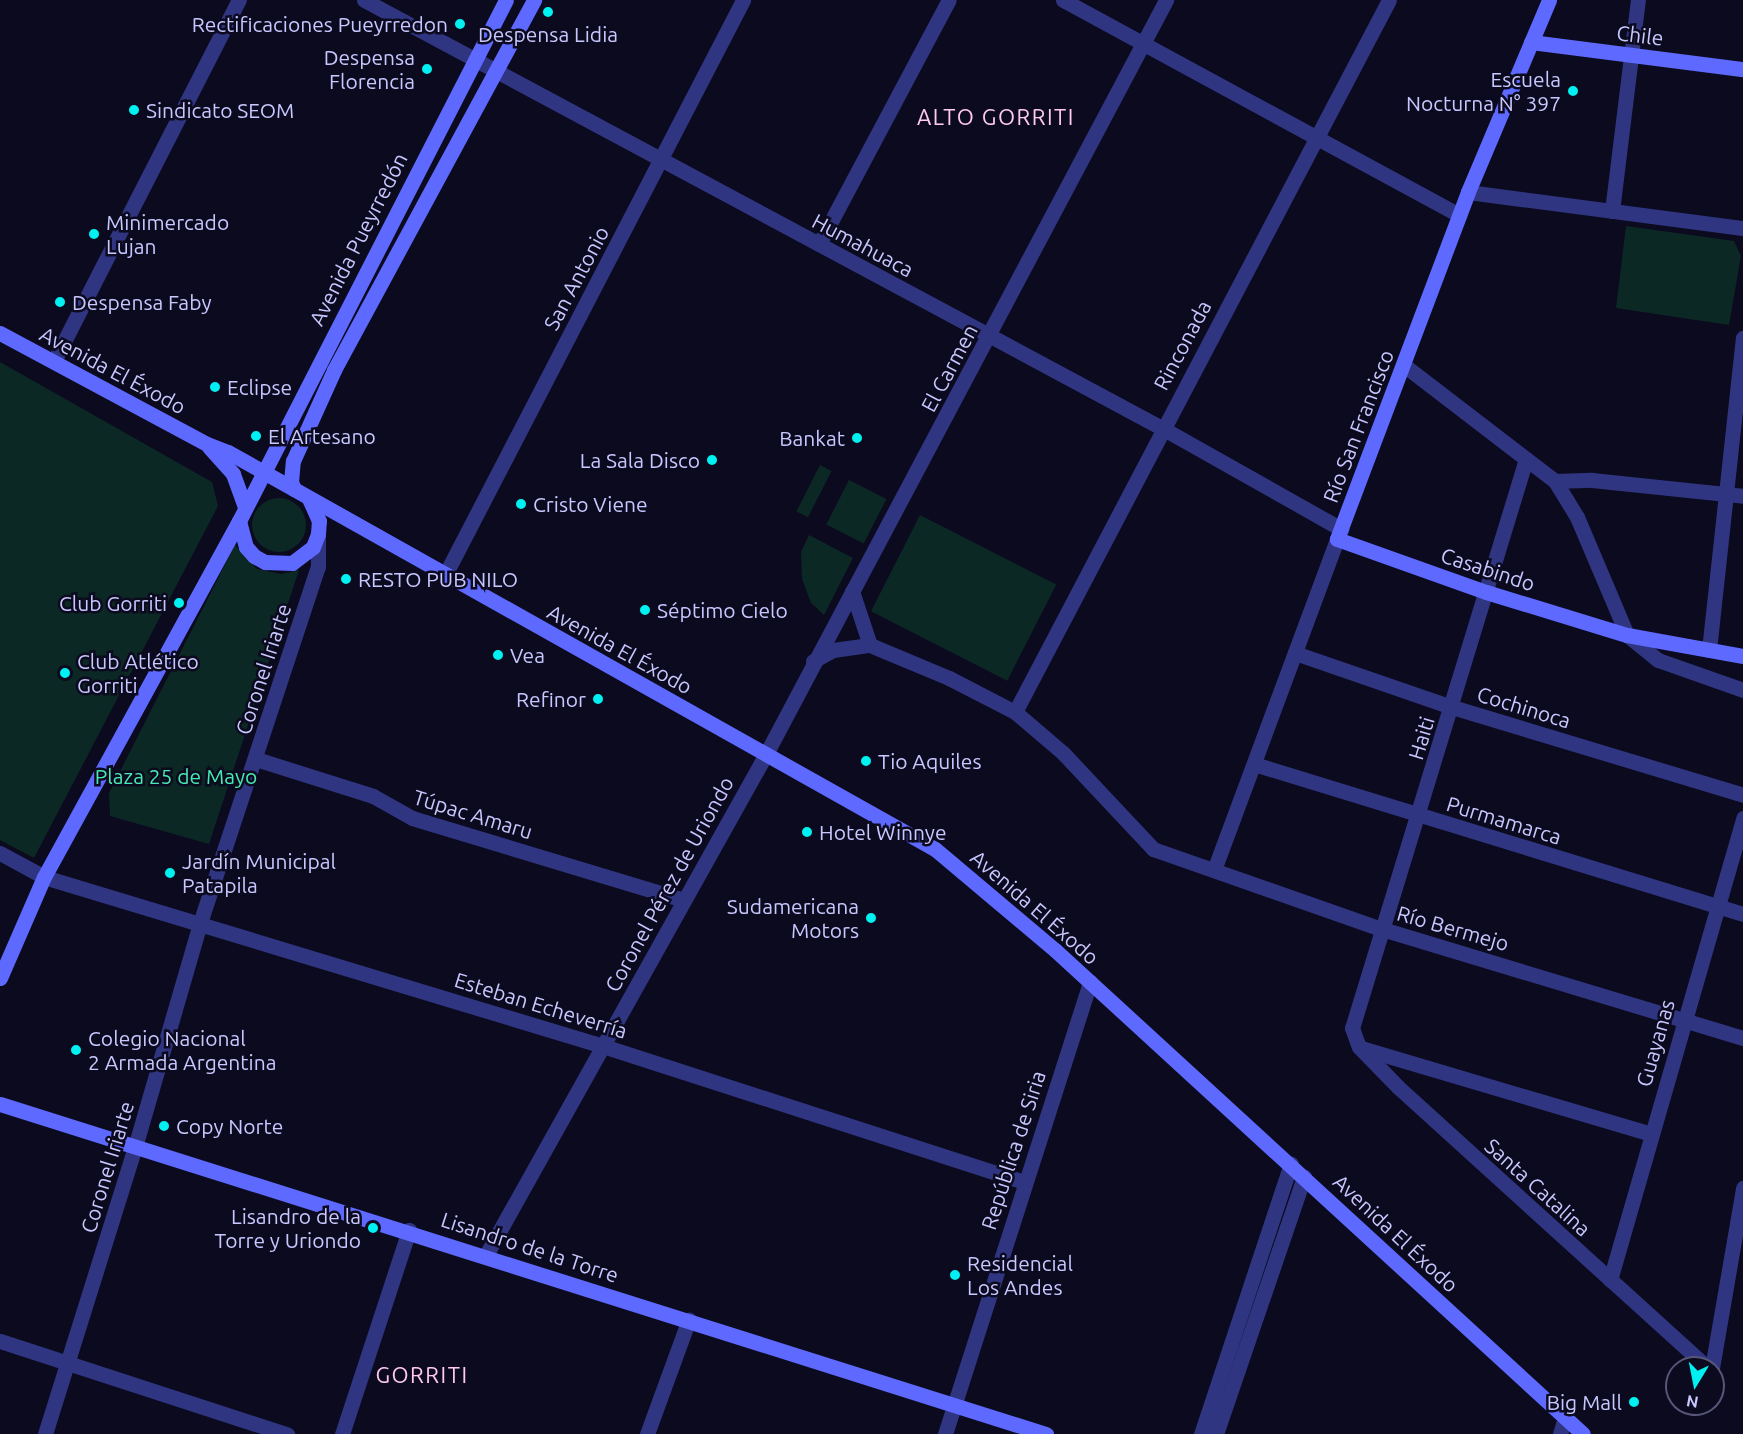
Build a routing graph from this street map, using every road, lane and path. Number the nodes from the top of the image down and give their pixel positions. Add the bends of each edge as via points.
1 (239, 0) edge
2 (364, 0) edge
3 (506, 0) edge
4 (534, 0) edge
5 (743, 0) edge
6 (949, 0) edge
7 (1063, 0) edge
8 (1166, 0) edge
9 (1389, 0) edge
10 (1549, 0) edge
11 (1638, 0) edge
12 (1143, 42) junction
13 (1531, 42) junction
14 (1631, 55) junction
15 (474, 60) junction
16 (1743, 69) edge
17 (495, 72) junction
18 (1317, 137) junction
19 (661, 160) junction
20 (1468, 192) junction
21 (1612, 211) junction
22 (1459, 215) junction
23 (1743, 228) edge
24 (819, 244) junction
25 (0, 333) edge
26 (990, 337) junction
27 (1743, 338) edge
28 (54, 361) junction
29 (1405, 366) junction
30 (1162, 428) junction
31 (207, 444) junction
32 (1526, 459) junction
33 (261, 472) junction
34 (1556, 480) junction
35 (289, 487) junction
36 (1726, 494) junction
37 (1743, 496) edge
38 (309, 499) junction
39 (244, 509) junction
40 (318, 534) junction
41 (1339, 534) junction
42 (445, 575) junction
43 (852, 591) junction
44 (1486, 592) junction
45 (1627, 635) junction
46 (870, 645) junction
47 (1709, 650) junction
48 (1295, 653) junction
49 (1743, 656) edge
50 (813, 661) junction
51 (1743, 690) edge
52 (1452, 706) junction
53 (1016, 712) junction
54 (766, 754) junction
55 (256, 759) junction
56 (1254, 764) junction
57 (1743, 795) edge
58 (1419, 817) junction
59 (1743, 818) edge
60 (0, 853) edge
61 (1214, 870) junction
62 (44, 877) junction
63 (683, 900) junction
64 (1718, 906) junction
65 (1743, 914) edge
66 (200, 923) junction
67 (1382, 929) junction
68 (0, 978) edge
69 (1090, 982) junction
70 (1683, 1018) junction
71 (1352, 1028) joint
72 (1743, 1038) edge
73 (603, 1046) junction
74 (1359, 1047) junction
75 (0, 1104) edge
76 (1651, 1134) junction
77 (135, 1147) junction
78 (1291, 1164) junction
79 (1304, 1177) junction
80 (1023, 1182) junction
81 (1743, 1188) edge
82 (409, 1230) junction
83 (486, 1255) junction
84 (1611, 1280) junction
85 (689, 1319) junction
86 (0, 1341) edge
87 (1695, 1356) edge
88 (1714, 1356) edge
89 (69, 1364) junction
90 (955, 1404) junction
91 (1565, 1418) junction
92 (45, 1434) edge
93 (286, 1434) edge
94 (342, 1434) edge
95 (647, 1434) edge
96 (945, 1434) edge
97 (1046, 1434) edge
98 (1201, 1434) edge
99 (1216, 1434) edge
100 (1560, 1434) edge
101 (1583, 1434) edge

1 - 28 street
2 - 15 street, Humahuaca
3 - 15 main road, Avenida Pueyrredón
4 - 17 main road, Avenida Pueyrredón
5 - 19 street, San Antonio
6 - 24 street
7 - 12 street
8 - 12 street, El Carmen
9 - 18 street, Rinconada
10 - 13 main road, Río San Francisco
11 - 14 street
12 - 18 street
12 - 26 street, El Carmen
13 - 14 main road, Chile
13 - 20 main road, Río San Francisco
14 - 16 main road, Chile
14 - 21 street
15 - 17 street, Humahuaca
15 - 33 main road, Avenida Pueyrredón
17 - 19 street, Humahuaca
17 - 35 main road, Avenida Pueyrredón via 310,419
18 - 22 street
18 - 30 street, Rinconada
19 - 24 street, Humahuaca
19 - 42 street, San Antonio
20 - 21 street
20 - 22 main road, Río San Francisco
21 - 23 street
22 - 29 main road, Río San Francisco
24 - 26 street, Humahuaca
25 - 28 main road, Avenida El Éxodo
26 - 30 street, Humahuaca
26 - 43 street, El Carmen
27 - 36 street
28 - 31 main road, Avenida El Éxodo
29 - 32 street
29 - 41 main road, Río San Francisco
30 - 41 street, Humahuaca
30 - 53 street, Rinconada
31 - 33 main road, Avenida El Éxodo
31 - 39 main road, Avenida El Éxodo via 233,474
32 - 34 street
32 - 44 street, Haiti
33 - 35 main road, Avenida El Éxodo
33 - 39 main road, Avenida Pueyrredón
34 - 36 street
34 - 45 street via 1578,517
35 - 38 main road
35 - 39 main road via 271,487
36 - 37 street
36 - 47 street
38 - 40 main road via 319,521
38 - 42 main road, Avenida El Éxodo
39 - 40 main road via 246,547 254,556 279,565 304,556
39 - 62 main road, Avenida Pueyrredón
40 - 55 street, Coronel Iriarte via 318,567
41 - 44 main road, Casabindo
41 - 48 street, Río San Francisco
42 - 54 main road, Avenida El Éxodo
43 - 46 street
43 - 50 street, El Carmen
44 - 45 main road, Casabindo
44 - 52 street, Haiti
45 - 47 main road, Casabindo
45 - 51 street, Casabindo via 1658,660
46 - 50 street via 832,650
46 - 53 street
47 - 49 main road, Casabindo
48 - 52 street, Cochinoca
48 - 56 street, Río San Francisco
50 - 54 street, El Carmen
52 - 57 street, Cochinoca
52 - 58 street, Haiti
53 - 61 street, Río Bermejo via 1063,753 1153,849
54 - 63 street, Coronel Pérez de Uriondo
54 - 69 main road, Avenida El Éxodo via 935,849
55 - 63 street, Túpac Amaru via 373,796 412,818
55 - 66 street, Coronel Iriarte
56 - 58 street, Purmamarca
56 - 61 street, Río San Francisco
58 - 64 street, Purmamarca
58 - 67 street, Haiti
59 - 64 street, Guayanas
60 - 62 street, Esteban Echeverría
61 - 67 street, Río Bermejo
62 - 66 street, Esteban Echeverría
62 - 68 main road, Avenida Pueyrredón
63 - 73 street, Coronel Pérez de Uriondo
64 - 65 street, Purmamarca
64 - 70 street, Guayanas
66 - 73 street, Esteban Echeverría
66 - 77 street, Coronel Iriarte
67 - 70 street, Río Bermejo
67 - 71 street, Haiti
69 - 78 main road, Avenida El Éxodo
69 - 80 street, República de Siria
70 - 72 street, Río Bermejo
70 - 76 street, Guayanas
71 - 74 street, Santa Catalina
73 - 80 street, Esteban Echeverría
73 - 83 street, Coronel Pérez de Uriondo
74 - 76 street
74 - 84 street, Santa Catalina
75 - 77 main road, Lisandro de la Torre
76 - 84 street, Guayanas
77 - 82 main road, Lisandro de la Torre
77 - 89 street, Coronel Iriarte
78 - 79 main road, Avenida El Éxodo
78 - 98 street
79 - 91 main road, Avenida El Éxodo
79 - 99 street
80 - 90 street, República de Siria
81 - 88 street
82 - 83 main road, Lisandro de la Torre
82 - 94 street
83 - 85 main road, Lisandro de la Torre
84 - 87 street, Santa Catalina
85 - 90 main road, Lisandro de la Torre
85 - 95 street
86 - 89 street
89 - 92 street, Coronel Iriarte
89 - 93 street
90 - 96 street, República de Siria
90 - 97 main road, Lisandro de la Torre
91 - 100 street
91 - 101 main road, Avenida El Éxodo

